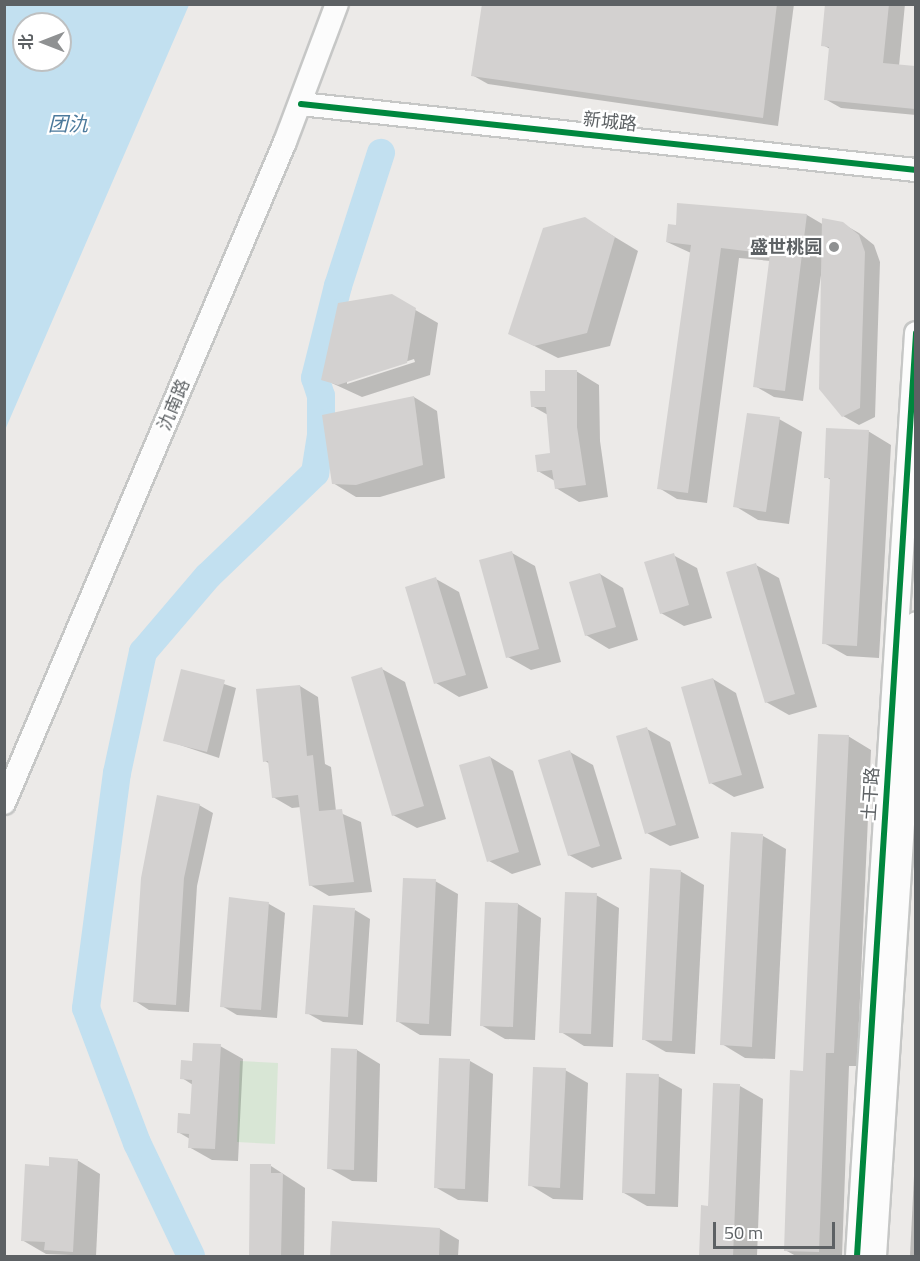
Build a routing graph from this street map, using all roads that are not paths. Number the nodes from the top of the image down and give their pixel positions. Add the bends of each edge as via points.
1 (337, 4) edge
2 (301, 104) junction
3 (915, 170) edge
4 (915, 333) edge
5 (915, 623) edge
6 (4, 803) edge
7 (857, 1257) edge
8 (875, 1257) edge

1 - 2 street, 氿南路
2 - 3 street, 新城路
2 - 6 street, 氿南路
4 - 7 street, 土干路
5 - 8 street, 土干路

